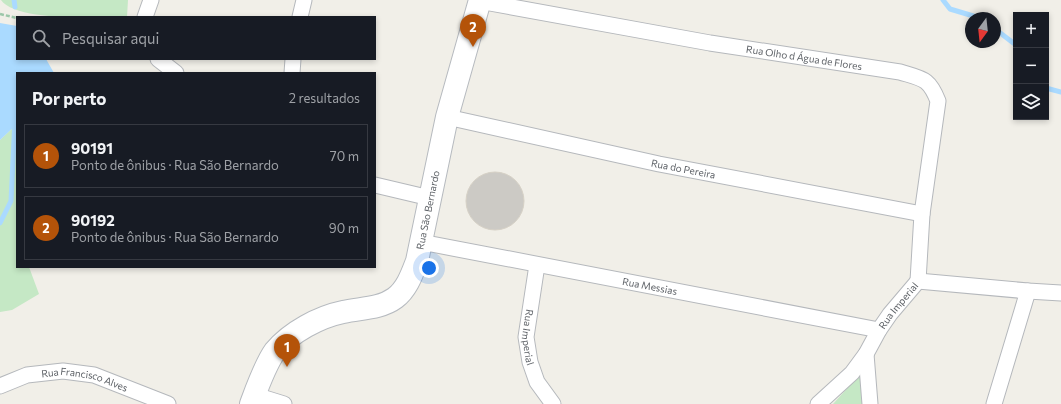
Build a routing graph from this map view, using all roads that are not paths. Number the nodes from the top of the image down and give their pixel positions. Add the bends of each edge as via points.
1 (152, 0) edge
2 (304, 0) edge
3 (480, 0) edge
4 (145, 16) edge
5 (300, 16) edge
6 (159, 60) edge
7 (293, 60) edge
8 (175, 72) edge
9 (292, 72) edge
10 (447, 117) junction
11 (376, 185) edge
12 (430, 198) junction
13 (922, 214) junction
14 (421, 242) junction
15 (537, 265) junction
16 (918, 281) junction
17 (1028, 291) junction
18 (1061, 293) edge
19 (879, 330) junction
20 (866, 354) junction
21 (0, 386) edge
22 (253, 400) edge
23 (168, 404) edge
24 (284, 404) edge
25 (553, 404) edge
26 (818, 404) edge
27 (870, 404) edge
28 (994, 404) edge

1 - 4 street
2 - 5 street
3 - 10 street, Rua São Bernardo
3 - 13 street, Rua Olho d Água de Flores via 710,43 900,72 924,80 933,88 938,101
6 - 8 street
7 - 9 street
10 - 12 street, Rua São Bernardo
10 - 13 street, Rua do Pereira via 659,164
11 - 12 street
12 - 14 street, Rua São Bernardo
13 - 16 street, Rua Olho d Água de Flores
14 - 15 street, Rua Messias
14 - 22 street, Rua São Bernardo via 411,278 395,298 375,306 314,321 294,334 275,352 261,377
15 - 19 street, Rua Messias
15 - 25 street, Rua Imperial via 526,336 530,362 537,382
16 - 17 street, Rua Imperial
16 - 19 street, Rua Imperial
17 - 18 street, Rua Imperial
17 - 28 street
19 - 20 street, Rua Imperial
20 - 26 street, Rua Imperial via 852,373
20 - 27 street
21 - 23 street, Rua Francisco Alves via 27,375 63,371 94,375
22 - 24 street

